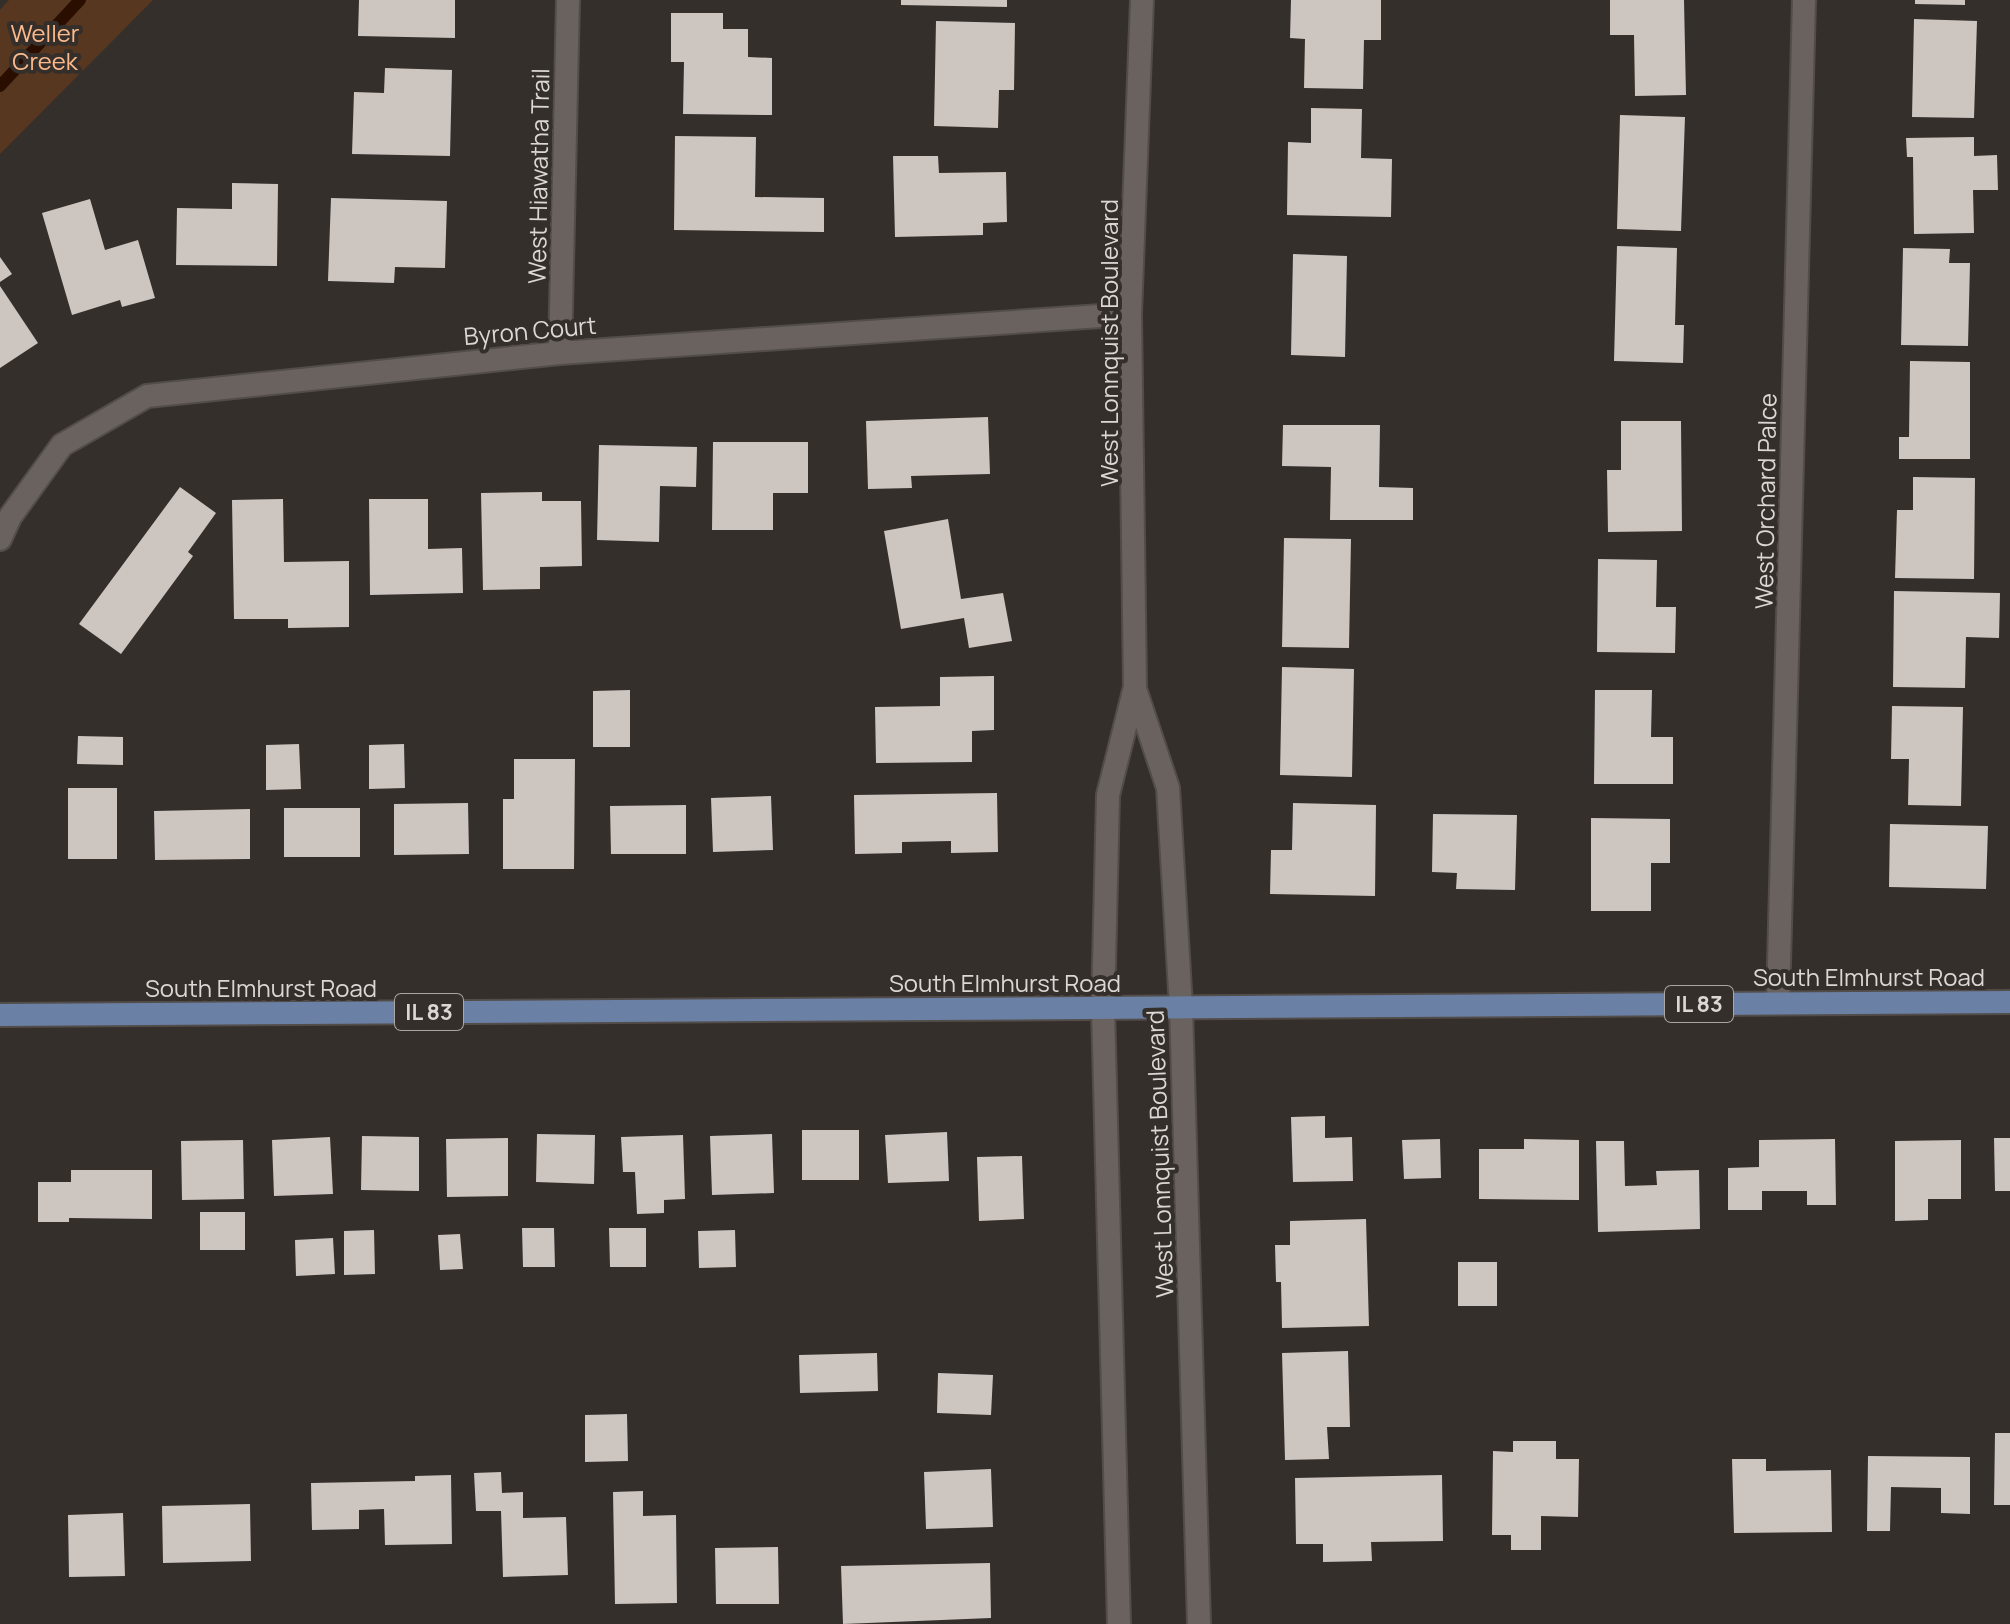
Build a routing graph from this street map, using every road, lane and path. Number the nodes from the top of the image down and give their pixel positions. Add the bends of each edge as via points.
1 (568, 0) edge
2 (1142, 0) edge
3 (1804, 0) edge
4 (1130, 314) junction
5 (560, 353) junction
6 (0, 539) edge
7 (1135, 687) junction
8 (2010, 1002) edge
9 (1778, 1003) junction
10 (1181, 1007) junction
11 (1103, 1008) junction
12 (0, 1015) edge
13 (1119, 1624) edge
14 (1199, 1624) edge

1 - 5 street, West Hiawatha Trail
2 - 4 street, West Lonnquist Boulevard
3 - 9 street, West Orchard Palce
4 - 5 street, Byron Court
4 - 7 street, West Lonnquist Boulevard
5 - 6 street, Byron Court via 147,396 62,445
7 - 10 street, West Lonnquist Boulevard via 1168,788
7 - 11 street, West Lonnquist Boulevard via 1108,795
8 - 9 main road, South Elmhurst Road / IL 83
9 - 10 main road, South Elmhurst Road / IL 83
10 - 11 main road, South Elmhurst Road / IL 83
10 - 14 street, West Lonnquist Boulevard
11 - 12 main road, South Elmhurst Road / IL 83
11 - 13 street, West Lonnquist Boulevard

